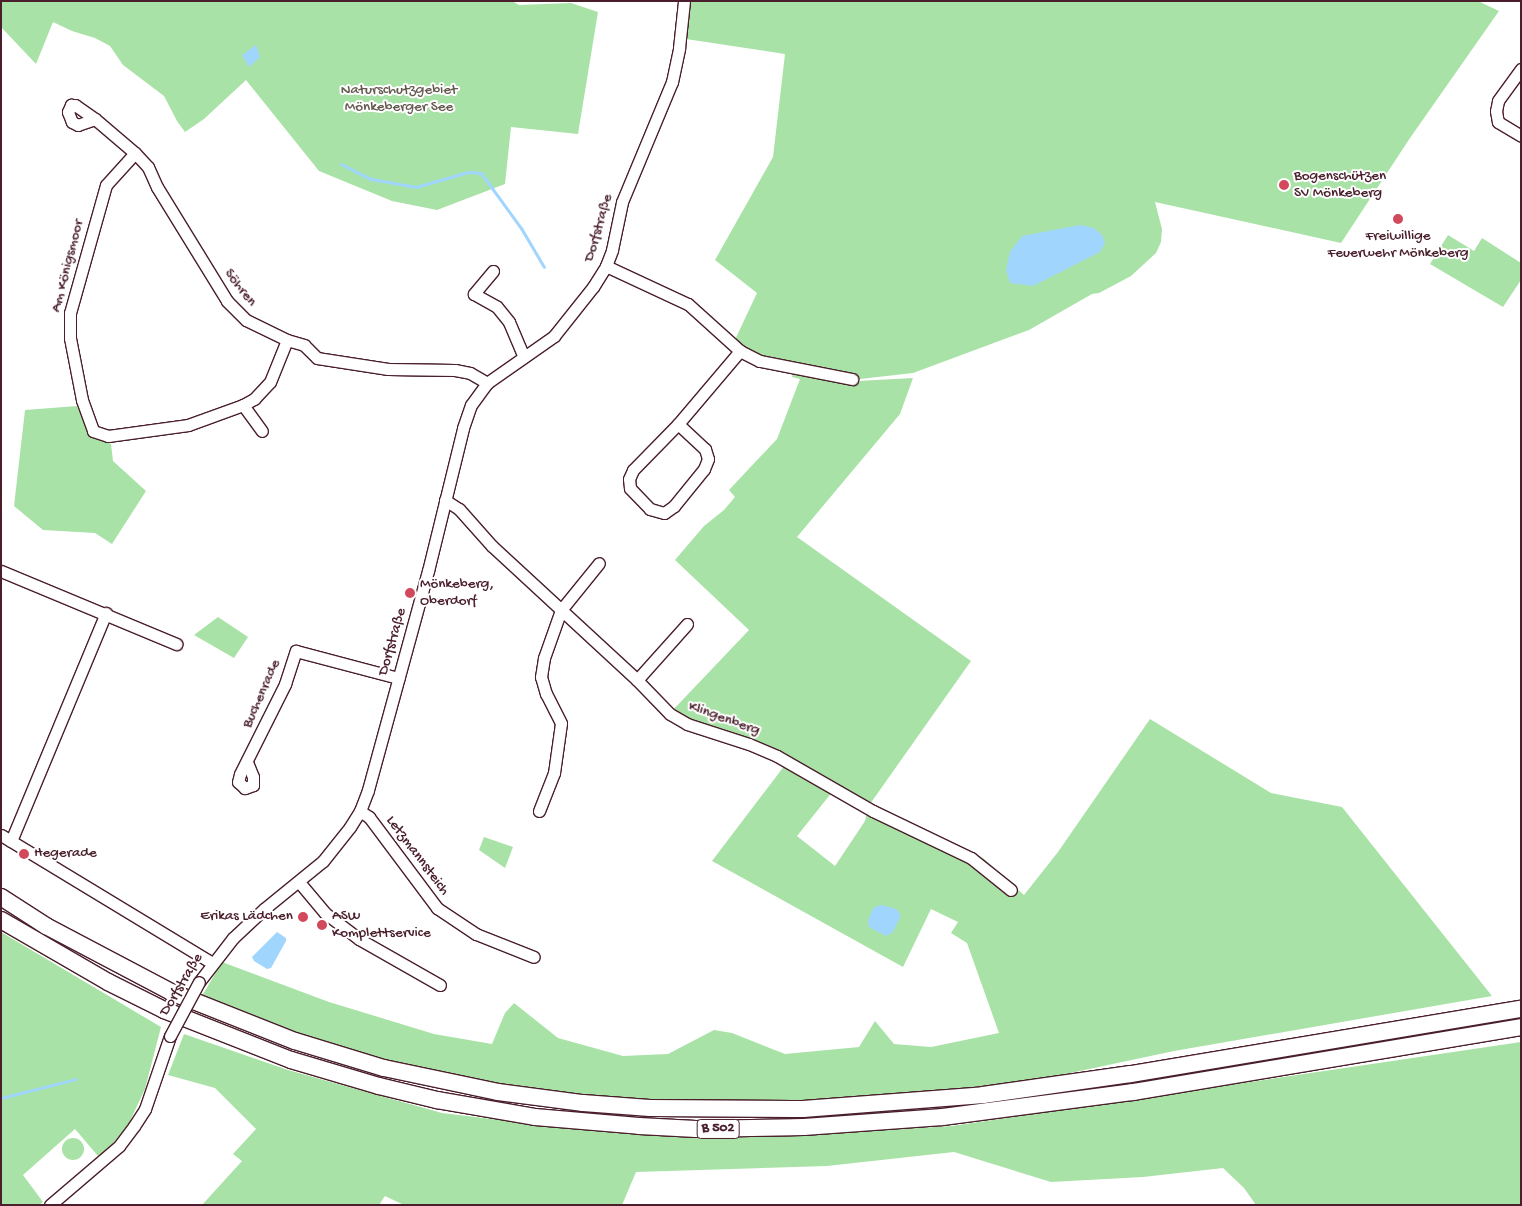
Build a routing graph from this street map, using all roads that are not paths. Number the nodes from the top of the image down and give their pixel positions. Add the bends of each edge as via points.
1 (684, 1) edge
2 (1521, 69) edge
3 (96, 119) dead end
4 (1521, 136) edge
5 (135, 153) junction
6 (606, 266) junction
7 (493, 271) dead end
8 (287, 340) junction
9 (740, 350) junction
10 (524, 357) junction
11 (852, 378) dead end
12 (487, 383) junction
13 (243, 405) junction
14 (678, 424) junction
15 (262, 431) dead end
16 (445, 500) junction
17 (599, 563) dead end
18 (1, 571) edge
19 (561, 610) junction
20 (106, 613) junction
21 (687, 624) dead end
22 (176, 644) dead end
23 (398, 678) junction
24 (637, 680) junction
25 (246, 762) dead end
26 (360, 811) junction
27 (539, 811) dead end
28 (6, 838) edge
29 (299, 882) junction
30 (1011, 890) dead end
31 (1, 897) edge
32 (1, 920) edge
33 (534, 957) dead end
34 (212, 962) junction
35 (440, 985) dead end
36 (1521, 1009) edge
37 (1521, 1027) edge
38 (63, 1200) edge
39 (50, 1205) edge

1 - 6 street, Dorfstraße via 672,82 622,202
2 - 4 street via 1498,101 1496,110 1498,122
3 - 5 street, Söhren
5 - 8 street, Söhren via 148,167 227,300 246,320
5 - 13 street, Am Königsmoor via 106,184 70,314 70,338 83,407 93,431 108,436 188,425
6 - 9 street via 688,304
6 - 10 street, Dorfstraße via 554,336
7 - 10 street via 474,294 497,307 509,322
8 - 12 street, Söhren via 304,345 317,358 388,369 455,370 470,373
8 - 13 street, Am Königsmoor via 270,382 254,399
9 - 11 street via 760,361
9 - 14 street
10 - 12 street, Dorfstraße
12 - 16 street, Dorfstraße via 472,405 463,428
13 - 15 street
14 - 14 street via 633,470 629,479 630,488 650,510 664,514 704,469 708,459 705,449
16 - 19 street, Klingenberg via 459,509 492,546
16 - 23 street, Dorfstraße
17 - 19 street
18 - 20 street
19 - 24 street, Klingenberg
19 - 27 street via 544,658 541,677 561,723 554,773
20 - 22 street
20 - 28 street
21 - 24 street
23 - 25 street, Buchenrade via 296,651 285,684
23 - 26 street, Dorfstraße
24 - 30 street, Klingenberg via 670,714 686,724 777,756 872,811 971,858
26 - 29 street, Dorfstraße via 336,846
26 - 33 street, Letzmannsteich via 369,817 437,908 476,934
28 - 34 street
29 - 34 street, Dorfstraße via 264,909
29 - 35 street via 325,913 359,939
31 - 36 highway, B 502 via 118,966 204,1006 269,1032 352,1059 498,1092 650,1108 746,1110 840,1107 949,1098 1114,1077
32 - 37 highway, B 502 via 108,982 164,1010 282,1057 437,1100 576,1122 686,1129 748,1129 943,1117 1133,1092
34 - 38 street, Dorfstraße, bridge via 170,1036 145,1109 119,1146
38 - 39 street, Dorfstraße

